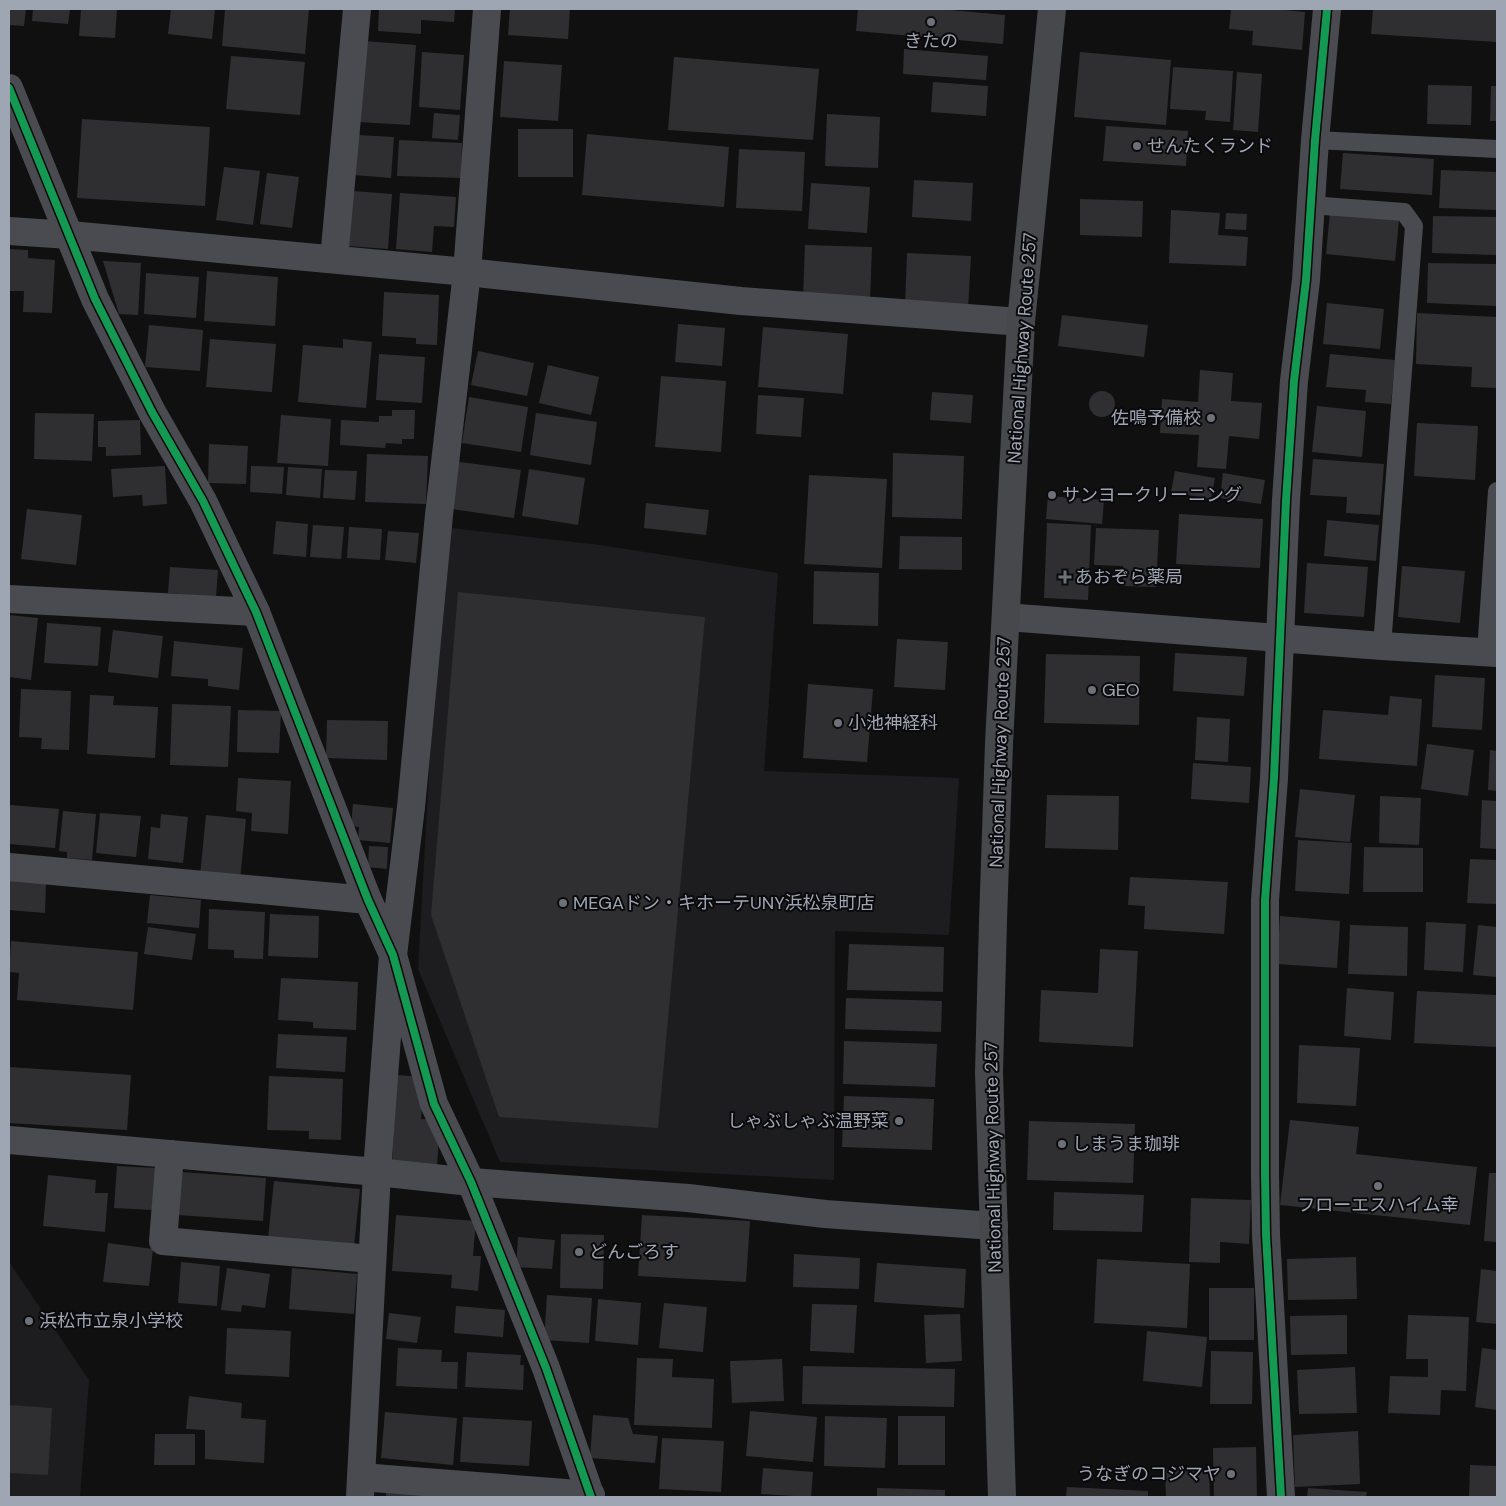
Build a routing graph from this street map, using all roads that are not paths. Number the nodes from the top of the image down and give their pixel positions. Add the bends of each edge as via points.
1 (357, 9) edge
2 (487, 9) edge
3 (1052, 9) edge
4 (1327, 9) edge
5 (9, 88) edge
6 (1315, 140) junction
7 (1497, 149) edge
8 (1310, 204) junction
9 (9, 231) edge
10 (70, 235) junction
11 (334, 259) junction
12 (467, 272) junction
13 (1021, 322) junction
14 (1497, 491) edge
15 (9, 599) edge
16 (256, 612) junction
17 (1006, 617) junction
18 (1279, 638) junction
19 (1382, 646) junction
20 (1492, 653) edge
21 (9, 868) edge
22 (368, 900) junction
23 (393, 955) junction
24 (9, 1140) edge
25 (170, 1154) junction
26 (377, 1172) junction
27 (471, 1182) junction
28 (994, 1226) junction
29 (372, 1259) junction
30 (360, 1487) edge
31 (591, 1496) edge
32 (1002, 1497) edge
33 (1281, 1497) edge

1 - 11 street
2 - 12 street
3 - 13 highway, National Highway Route 257
4 - 6 street
5 - 10 street
6 - 7 lane
6 - 8 street
8 - 18 street via 1306,280 1294,381
8 - 19 lane via 1404,212 1414,226
9 - 10 street
10 - 11 street
10 - 16 street via 95,299 152,412 203,501
11 - 12 street
12 - 13 street via 741,301
12 - 23 street via 438,515 411,807
13 - 17 highway, National Highway Route 257
14 - 20 lane
15 - 16 street
16 - 22 street
17 - 18 street
17 - 28 highway, National Highway Route 257 via 990,1062
18 - 19 street
18 - 33 street via 1266,900 1265,1174
19 - 20 street
21 - 22 street
22 - 23 street
23 - 26 street
23 - 27 street via 434,1104
24 - 25 street
25 - 26 street
25 - 29 street via 163,1241
26 - 27 street
26 - 29 street
27 - 28 street
27 - 31 street via 546,1368
28 - 32 highway, National Highway Route 257
29 - 30 street
30 - 31 street

